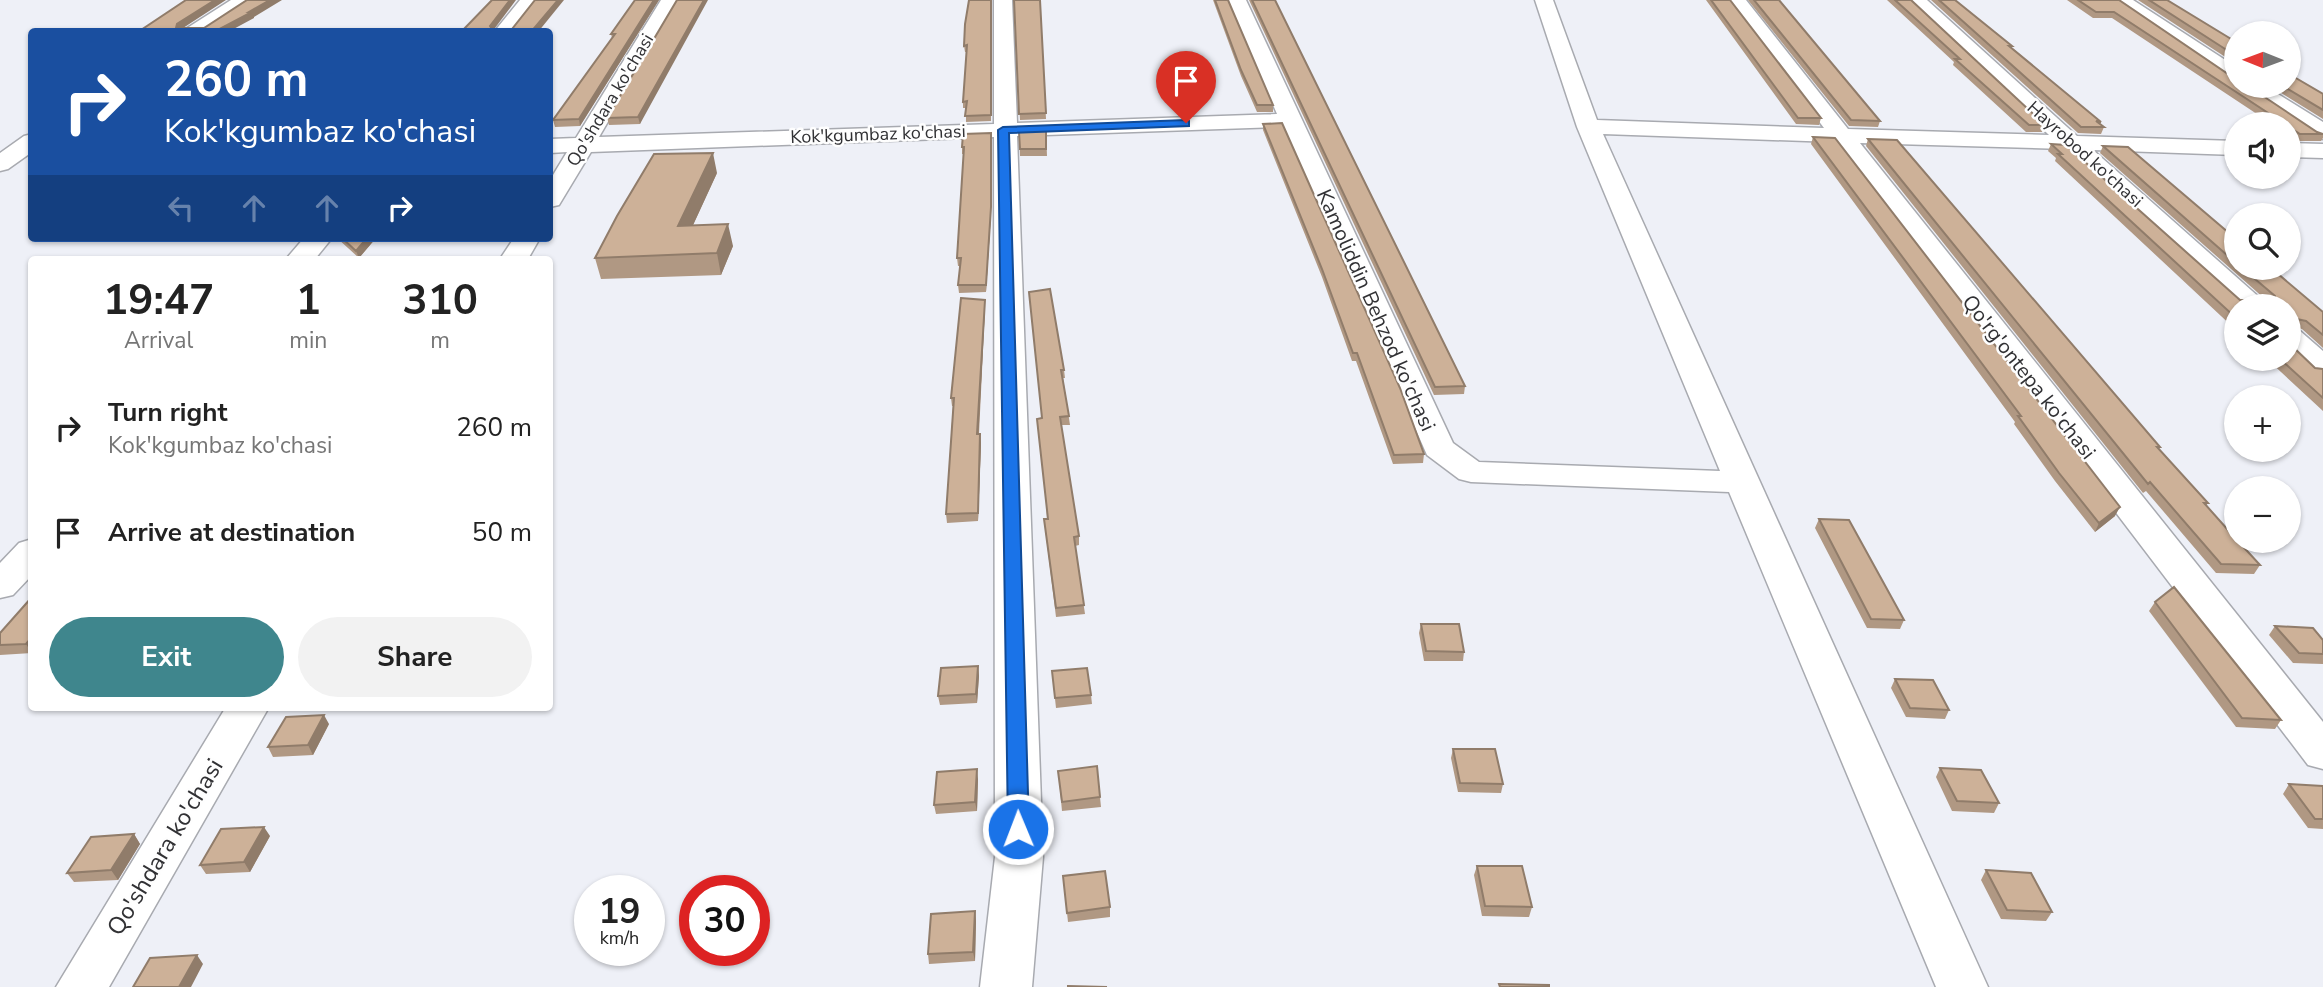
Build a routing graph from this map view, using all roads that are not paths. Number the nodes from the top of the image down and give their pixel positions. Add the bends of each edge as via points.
1 (244, 0) edge
2 (530, 0) edge
3 (670, 0) edge
4 (1003, 0) edge
5 (1237, 0) edge
6 (1544, 0) edge
7 (1736, 0) edge
8 (1916, 0) edge
9 (2120, 0) edge
10 (197, 28) edge
11 (506, 28) edge
12 (2224, 68) edge
13 (2270, 98) edge
14 (1290, 120) junction
15 (1588, 127) junction
16 (1003, 130) junction
17 (2323, 132) edge
18 (1839, 136) junction
19 (2071, 143) junction
20 (28, 144) edge
21 (582, 145) junction
22 (553, 146) edge
23 (2224, 148) edge
24 (2301, 150) edge
25 (2323, 151) edge
26 (2, 160) edge
27 (28, 167) edge
28 (553, 195) edge
29 (315, 242) edge
30 (303, 256) edge
31 (2241, 294) edge
32 (2301, 348) edge
33 (2323, 367) edge
34 (1744, 482) junction
35 (28, 555) edge
36 (0, 586) edge
37 (246, 711) edge
38 (2323, 753) edge
39 (82, 987) edge
40 (1006, 987) edge
41 (1962, 987) edge

1 - 10 street
2 - 11 street
3 - 21 street, Qo'shdara ko'chasi
4 - 16 street
5 - 14 street, Kamoliddin Behzod ko'chasi
6 - 15 street
7 - 18 street, Qo'rg'ontepa ko'chasi
8 - 19 street, Hayrobod ko'chasi
9 - 12 street
13 - 17 street
14 - 16 street, Kok'kgumbaz ko'chasi
14 - 34 street, Kamoliddin Behzod ko'chasi via 1439,448 1471,472
15 - 18 street
15 - 34 street
16 - 21 street, Kok'kgumbaz ko'chasi
16 - 40 street via 1019,857
18 - 19 street
18 - 38 street, Qo'rg'ontepa ko'chasi
19 - 23 street
19 - 31 street, Hayrobod ko'chasi
20 - 26 street
21 - 22 street, Kok'kgumbaz ko'chasi
21 - 28 street, Qo'shdara ko'chasi
24 - 25 street
26 - 27 street
29 - 30 street
32 - 33 street
34 - 41 street
35 - 36 street
37 - 39 street, Qo'shdara ko'chasi

